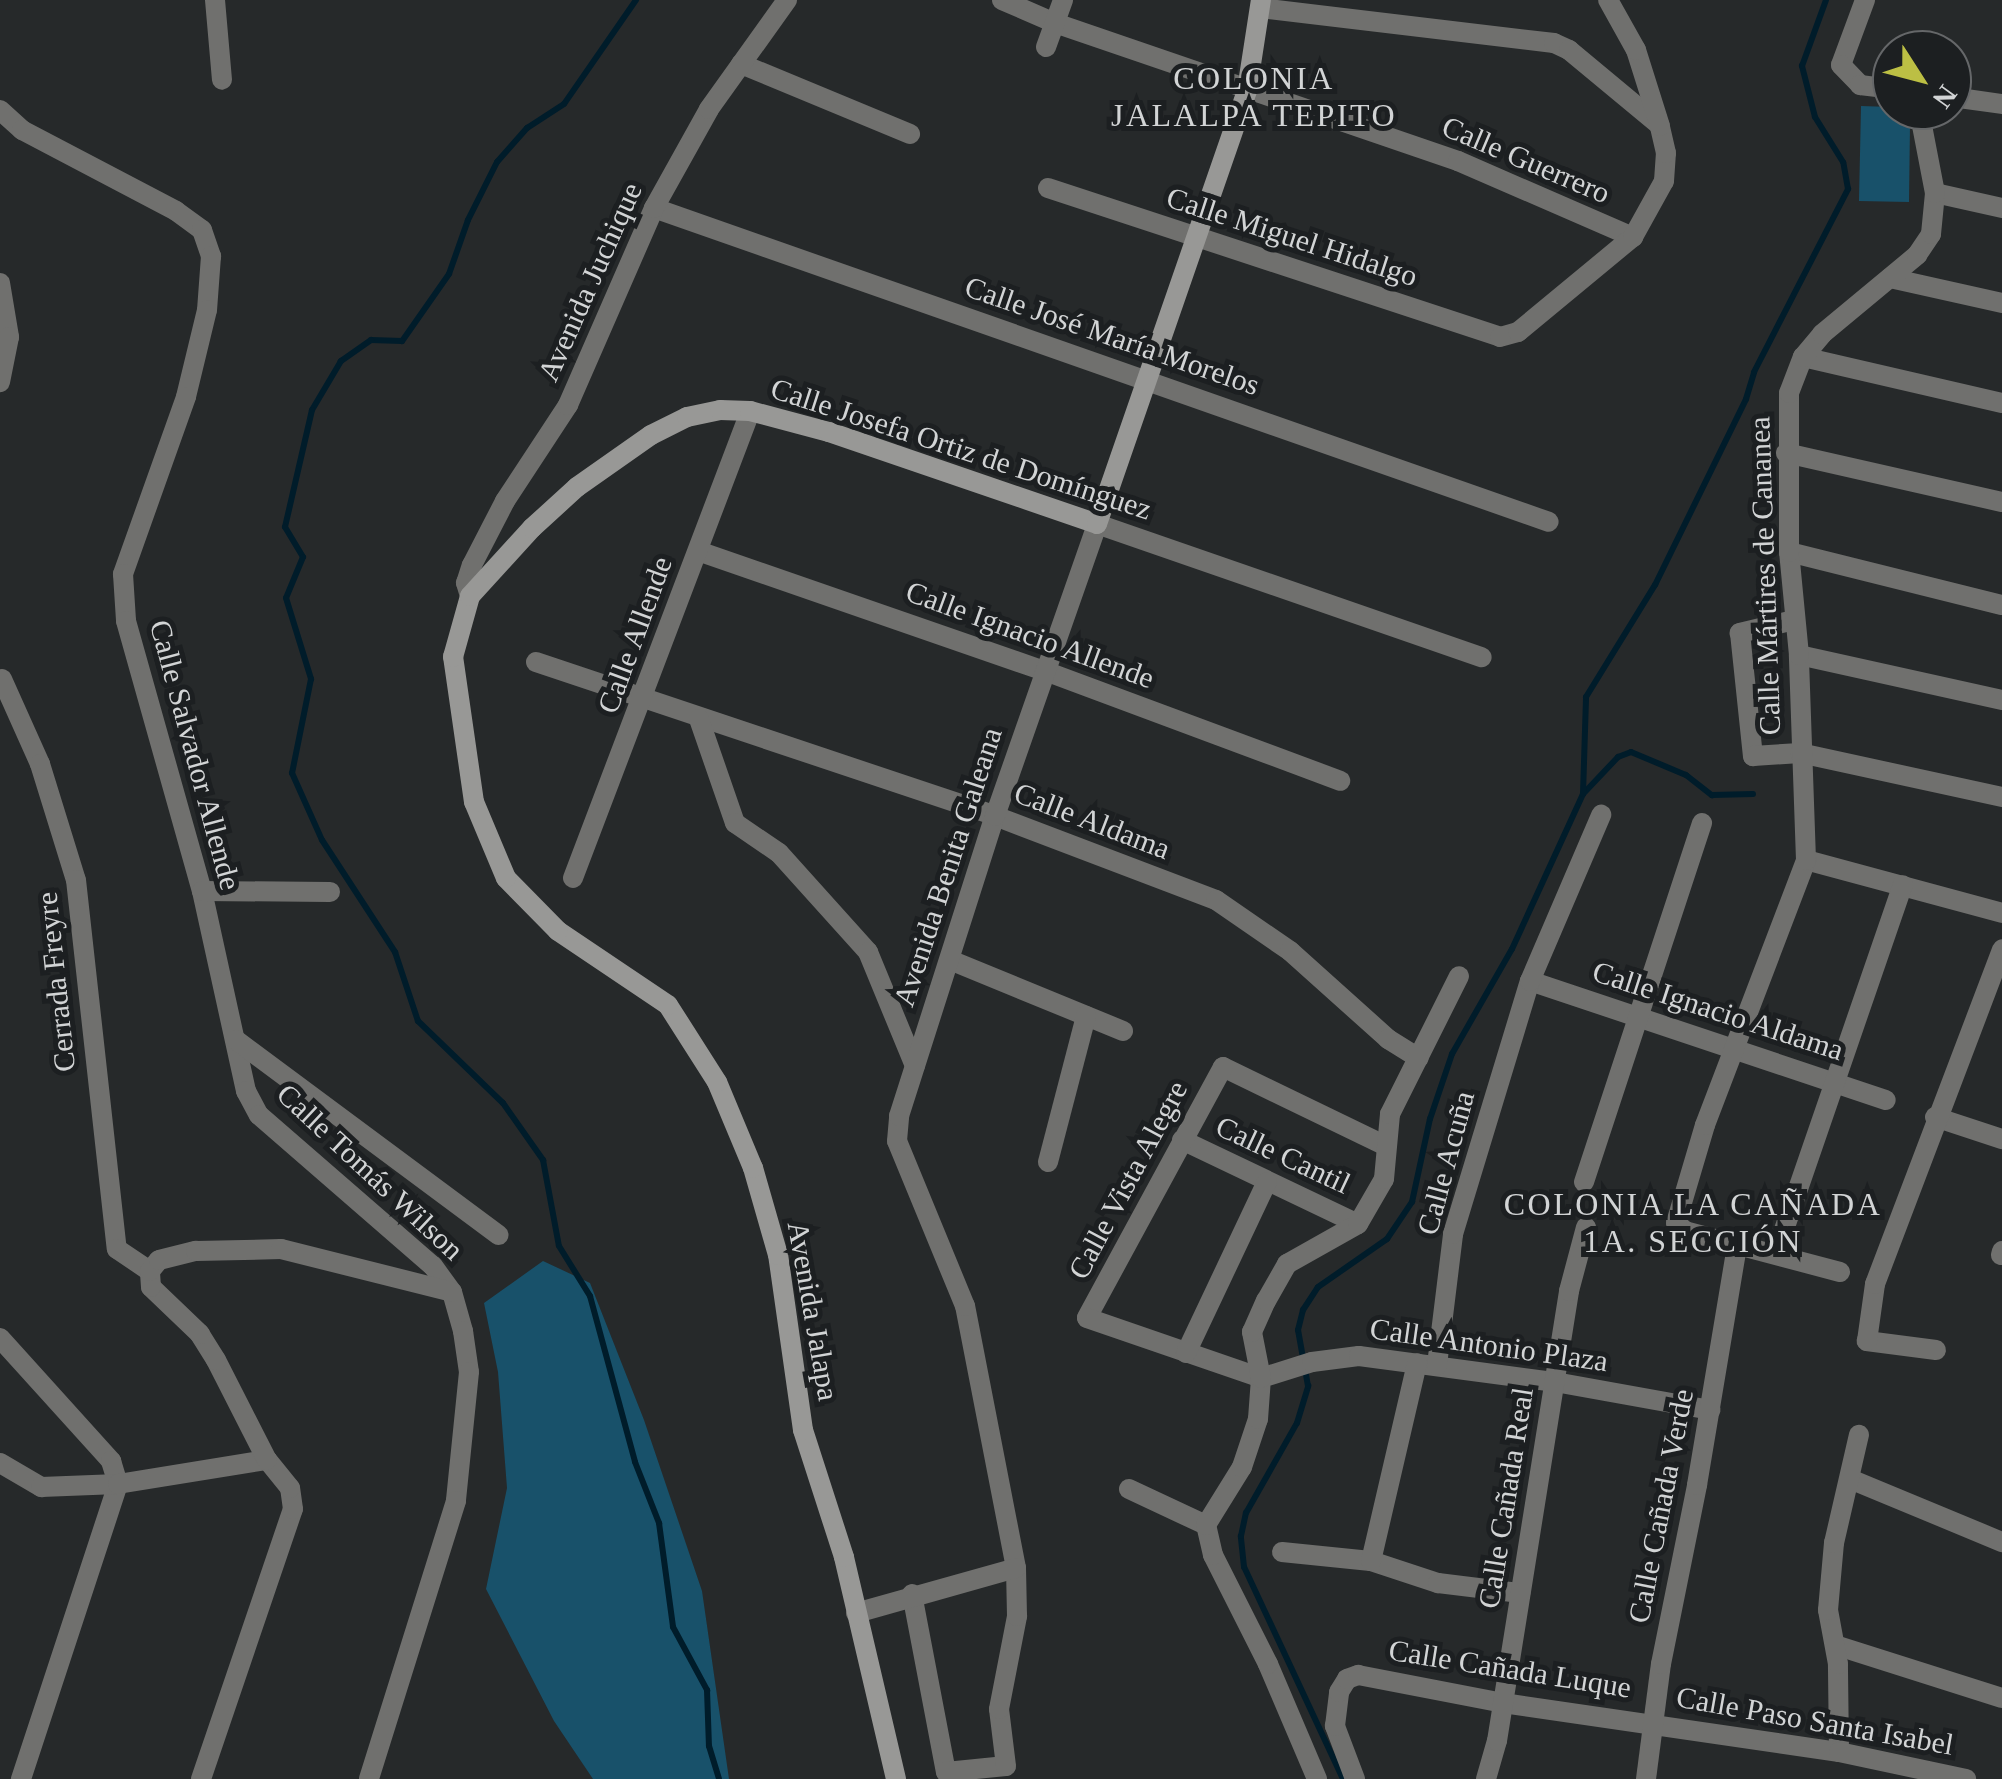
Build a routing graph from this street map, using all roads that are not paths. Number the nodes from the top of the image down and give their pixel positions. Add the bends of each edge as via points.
1 (215, 0) edge
2 (787, 0) edge
3 (1002, 0) edge
4 (1063, 0) edge
5 (1608, 0) edge
6 (1865, 0) edge
7 (1261, 4) edge
8 (1055, 23) junction
9 (1046, 47) dead end
10 (741, 64) junction
11 (222, 80) dead end
12 (1872, 86) edge
13 (1247, 90) junction
14 (1972, 100) edge
15 (2002, 104) edge
16 (0, 110) edge
17 (1660, 126) junction
18 (1923, 130) edge
19 (910, 134) dead end
20 (1048, 188) dead end
21 (1935, 193) junction
22 (654, 208) junction
23 (2002, 208) edge
24 (1633, 237) junction
25 (1197, 238) junction
26 (1890, 278) junction
27 (0, 283) edge
28 (2002, 303) edge
29 (1803, 357) junction
30 (1146, 380) junction
31 (0, 382) edge
32 (2002, 403) edge
33 (750, 411) junction
34 (1786, 453) junction
35 (2002, 502) edge
36 (1549, 522) dead end
37 (1097, 524) junction
38 (698, 551) junction
39 (1789, 552) junction
40 (470, 596) junction
41 (2002, 605) edge
42 (1794, 620) junction
43 (1800, 655) junction
44 (1482, 657) dead end
45 (536, 662) dead end
46 (1045, 671) junction
47 (2, 679) edge
48 (644, 700) junction
49 (2002, 700) edge
50 (699, 718) junction
51 (1800, 753) junction
52 (1340, 781) dead end
53 (2002, 797) edge
54 (1601, 814) dead end
55 (995, 816) junction
56 (1702, 823) dead end
57 (1806, 860) junction
58 (573, 878) dead end
59 (1903, 885) junction
60 (202, 891) junction
61 (330, 892) dead end
62 (2001, 906) edge
63 (2002, 950) edge
64 (950, 960) junction
65 (1460, 976) dead end
66 (1530, 981) junction
67 (1636, 1015) junction
68 (1086, 1016) junction
69 (1122, 1030) dead end
70 (236, 1040) junction
71 (1733, 1046) junction
72 (1419, 1058) junction
73 (915, 1066) junction
74 (1837, 1082) junction
75 (1886, 1100) dead end
76 (1935, 1117) junction
77 (2002, 1139) edge
78 (1182, 1140) junction
79 (1384, 1145) junction
80 (1048, 1162) dead end
81 (1267, 1182) junction
82 (1584, 1182) dead end
83 (1358, 1224) junction
84 (1586, 1228) dead end
85 (499, 1235) dead end
86 (1736, 1245) junction
87 (1776, 1253) junction
88 (150, 1271) junction
89 (1840, 1272) dead end
90 (452, 1292) junction
91 (0, 1338) edge
92 (1936, 1350) dead end
93 (1186, 1353) junction
94 (1427, 1364) junction
95 (1262, 1378) junction
96 (1555, 1382) junction
97 (1711, 1410) junction
98 (1859, 1435) dead end
99 (267, 1460) junction
100 (0, 1463) edge
101 (1850, 1479) junction
102 (118, 1484) junction
103 (1129, 1489) dead end
104 (1206, 1525) junction
105 (2002, 1542) edge
106 (1282, 1552) dead end
107 (1371, 1560) junction
108 (1016, 1568) junction
109 (1520, 1592) junction
110 (912, 1594) junction
111 (856, 1613) junction
112 (1834, 1645) junction
113 (2002, 1698) edge
114 (1503, 1703) junction
115 (1653, 1722) junction
116 (1839, 1752) junction
117 (21, 1779) edge
118 (201, 1779) edge
119 (369, 1779) edge
120 (896, 1779) edge
121 (1318, 1779) edge
122 (1355, 1779) edge
123 (1486, 1779) edge
124 (1646, 1779) edge
125 (1966, 1779) edge

1 - 11 street
2 - 10 street, Avenida Juchique
3 - 8 street, Calle Guerrero
4 - 8 street
5 - 17 street via 1636,50
6 - 12 street via 1841,64 1847,76
7 - 13 street, Avenida Benita Galeana
7 - 17 street via 1554,44
8 - 9 street
8 - 13 street, Calle Guerrero
10 - 19 street
10 - 22 street, Avenida Juchique
13 - 24 street, Calle Guerrero via 1458,161
13 - 25 street, Avenida Benita Galeana
14 - 15 street
16 - 60 street, Calle Salvador Allende via 22,130 176,211 202,230 211,256 207,310 186,397 123,574 126,620
17 - 24 street via 1664,181
18 - 21 street, Calle Mártires de Cananea
20 - 25 street, Calle Miguel Hidalgo
21 - 23 street
21 - 26 street, Calle Mártires de Cananea via 1931,234
22 - 30 street, Calle José María Morelos
22 - 40 street, Avenida Juchique via 568,405 504,501 472,565
24 - 25 street, Calle Miguel Hidalgo via 1518,332 1500,337
25 - 30 street, Avenida Benita Galeana
26 - 28 street
26 - 29 street, Calle Mártires de Cananea
27 - 31 street via 9,337
29 - 32 street
29 - 34 street, Calle Mártires de Cananea via 1790,393
30 - 36 street, Calle José María Morelos
30 - 37 street, Avenida Benita Galeana
33 - 37 street, Calle Josefa Ortiz de Domínguez
33 - 38 street, Calle Allende
33 - 40 street, Calle Josefa Ortiz de Domínguez via 687,417 612,461 532,528
34 - 35 street
34 - 39 street, Calle Mártires de Cananea
37 - 44 street, Calle Josefa Ortiz de Domínguez
37 - 46 street, Avenida Benita Galeana
38 - 46 street, Calle Ignacio Allende
38 - 48 street, Calle Allende
39 - 41 street
39 - 42 street, Calle Mártires de Cananea
40 - 111 street, Avenida Jalapa via 453,657 474,802 488,843 506,878 558,932 668,1005 717,1082 753,1168 778,1254 803,1430
42 - 43 street, Calle Mártires de Cananea
42 - 51 street via 1740,633 1753,756
43 - 49 street
43 - 51 street, Calle Mártires de Cananea
45 - 48 street, Calle Aldama
46 - 52 street, Calle Ignacio Allende
46 - 55 street, Avenida Benita Galeana
47 - 88 street, Cerrada Freyre via 40,764 76,880 117,1249
48 - 50 street, Calle Aldama
48 - 58 street, Calle Allende
50 - 55 street, Calle Aldama
50 - 73 street via 735,824 790,864 868,952
51 - 53 street
51 - 57 street, Calle Mártires de Cananea
54 - 66 street, Calle Acuña
55 - 64 street, Avenida Benita Galeana
55 - 72 street, Calle Aldama via 1216,900 1290,951 1388,1039
56 - 67 street
57 - 59 street
57 - 71 street
59 - 62 street
59 - 74 street
60 - 61 street
60 - 70 street, Calle Salvador Allende
63 - 76 street
64 - 68 street
64 - 73 street, Avenida Benita Galeana
65 - 72 street
66 - 67 street, Calle Ignacio Aldama
66 - 94 street, Calle Acuña via 1454,1234
67 - 71 street, Calle Ignacio Aldama
67 - 82 street
68 - 69 street
68 - 80 street
70 - 85 street, Calle Tomás Wilson
70 - 90 street, Calle Tomás Wilson via 246,1091 259,1115 409,1244
71 - 74 street, Calle Ignacio Aldama
71 - 86 street via 1676,1223
72 - 79 street via 1390,1114
73 - 108 street, Avenida Benita Galeana via 897,1141 965,1306
74 - 75 street, Calle Ignacio Aldama
74 - 87 street
76 - 77 street
76 - 92 street via 1875,1284 1867,1342
78 - 79 street, Calle Vista Alegre via 1223,1067
78 - 81 street, Calle Cantil
78 - 93 street, Calle Vista Alegre via 1087,1318
79 - 83 street via 1384,1180
81 - 83 street, Calle Cantil
81 - 93 street
83 - 95 street via 1287,1264 1252,1332
84 - 96 street, Calle Cañada Real
86 - 87 street
86 - 97 street, Calle Cañada Verde
87 - 89 street
88 - 90 street via 159,1260 196,1251 281,1250
88 - 99 street, Cerrada Freyre via 150,1287 200,1334
90 - 119 street, Calle Tomás Wilson via 469,1372 456,1501
91 - 102 street via 111,1461
93 - 95 street, Calle Vista Alegre
94 - 95 street, Calle Antonio Plaza via 1351,1356
94 - 96 street, Calle Antonio Plaza
94 - 107 street, Calle Acuña
95 - 104 street via 1258,1419 1242,1467
96 - 97 street, Calle Antonio Plaza
96 - 109 street, Calle Cañada Real
97 - 115 street, Calle Cañada Verde
98 - 101 street
99 - 102 street
99 - 118 street, Cerrada Freyre via 290,1488 293,1509
100 - 102 street via 41,1487
101 - 105 street
101 - 112 street via 1834,1544 1828,1610
102 - 117 street
103 - 104 street
104 - 121 street via 1213,1555
106 - 107 street
107 - 109 street via 1438,1583
108 - 110 street
108 - 110 street, Avenida Benita Galeana via 1017,1616 999,1708 1006,1766 946,1772
109 - 114 street, Calle Cañada Real
110 - 111 street
111 - 120 street, Avenida Jalapa
112 - 113 street
112 - 116 street
114 - 115 street, Calle Cañada Luque
114 - 122 street, Calle Cañada Luque via 1358,1675 1347,1679 1335,1726
114 - 123 street, Calle Cañada Real
115 - 116 street, Calle Paso Santa Isabel
115 - 124 street, Calle Cañada Verde
116 - 125 street, Calle Paso Santa Isabel

